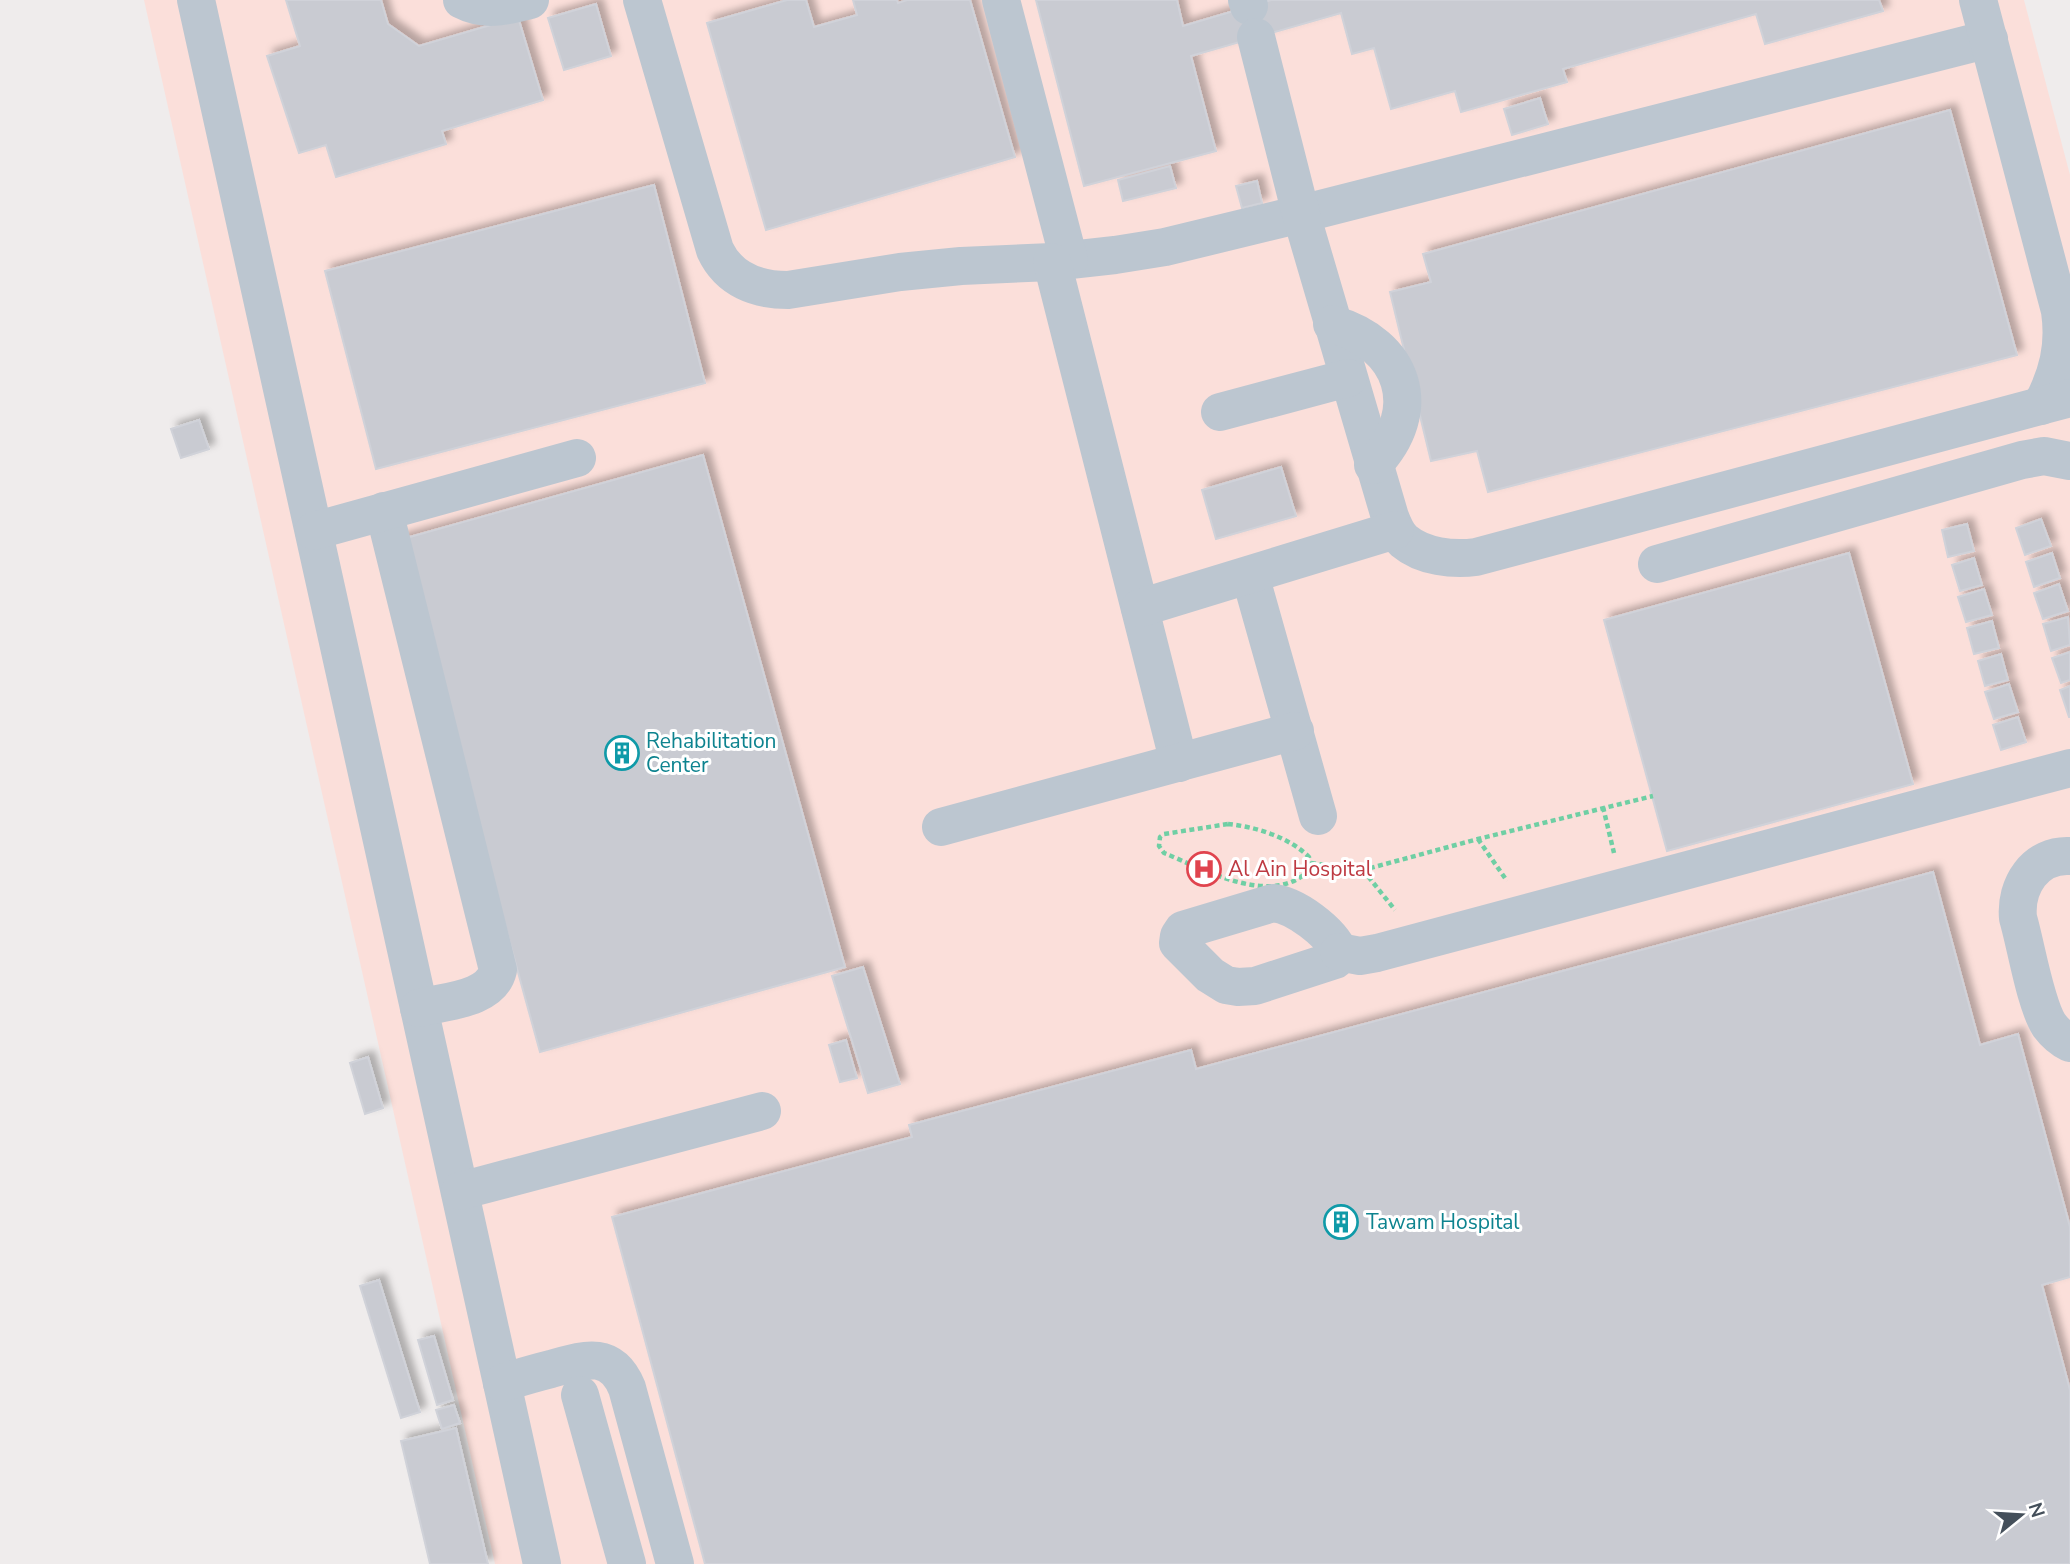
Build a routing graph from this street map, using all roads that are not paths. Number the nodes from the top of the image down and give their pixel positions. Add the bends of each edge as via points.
1 (196, 0) edge
2 (462, 0) edge
3 (530, 0) edge
4 (642, 0) edge
5 (1001, 0) edge
6 (1978, 0) edge
7 (1251, 14) edge
8 (1989, 39) junction
9 (1301, 214) junction
10 (1060, 261) junction
11 (2062, 298) edge
12 (1332, 324) junction
13 (1348, 378) junction
14 (2055, 402) edge
15 (1220, 412) dead end
16 (577, 458) dead end
17 (2070, 461) edge
18 (1373, 465) junction
19 (384, 511) junction
20 (1395, 530) junction
21 (314, 531) junction
22 (1657, 564) dead end
23 (1250, 575) junction
24 (1140, 608) junction
25 (1294, 731) junction
26 (1180, 763) junction
27 (2070, 768) edge
28 (1318, 816) dead end
29 (941, 827) dead end
30 (2070, 856) edge
31 (1339, 952) dead end
32 (419, 1008) junction
33 (2070, 1043) edge
34 (762, 1111) dead end
35 (460, 1191) junction
36 (502, 1382) junction
37 (580, 1395) dead end
38 (542, 1564) edge
39 (627, 1564) edge
40 (675, 1564) edge

1 - 21 lane
2 - 3 lane via 484,8
4 - 10 lane via 715,250 721,263 737,277 758,287 788,290 900,272
5 - 10 lane
6 - 8 lane
7 - 9 lane
8 - 9 lane
8 - 11 lane
9 - 10 lane via 1166,247
9 - 12 lane
10 - 24 lane
11 - 14 lane via 2062,351
12 - 13 lane
12 - 18 lane via 1369,339 1384,353 1401,391 1397,432
13 - 15 lane
13 - 18 lane
14 - 20 lane via 1476,557 1424,552 1404,542
16 - 19 lane
17 - 22 lane via 2043,456 2022,460
18 - 20 lane
19 - 21 lane
19 - 32 lane via 498,970 496,980 479,993
20 - 23 lane
21 - 32 lane
23 - 24 lane
23 - 25 lane
24 - 26 lane
25 - 26 lane
25 - 28 lane
26 - 29 lane
27 - 31 lane via 1421,941 1360,956
30 - 33 lane via 2036,866 2020,889 2017,903 2042,1009 2049,1025
32 - 35 lane
34 - 35 lane
35 - 36 lane
36 - 38 lane
36 - 40 lane via 587,1360 604,1362 619,1372
37 - 39 lane

